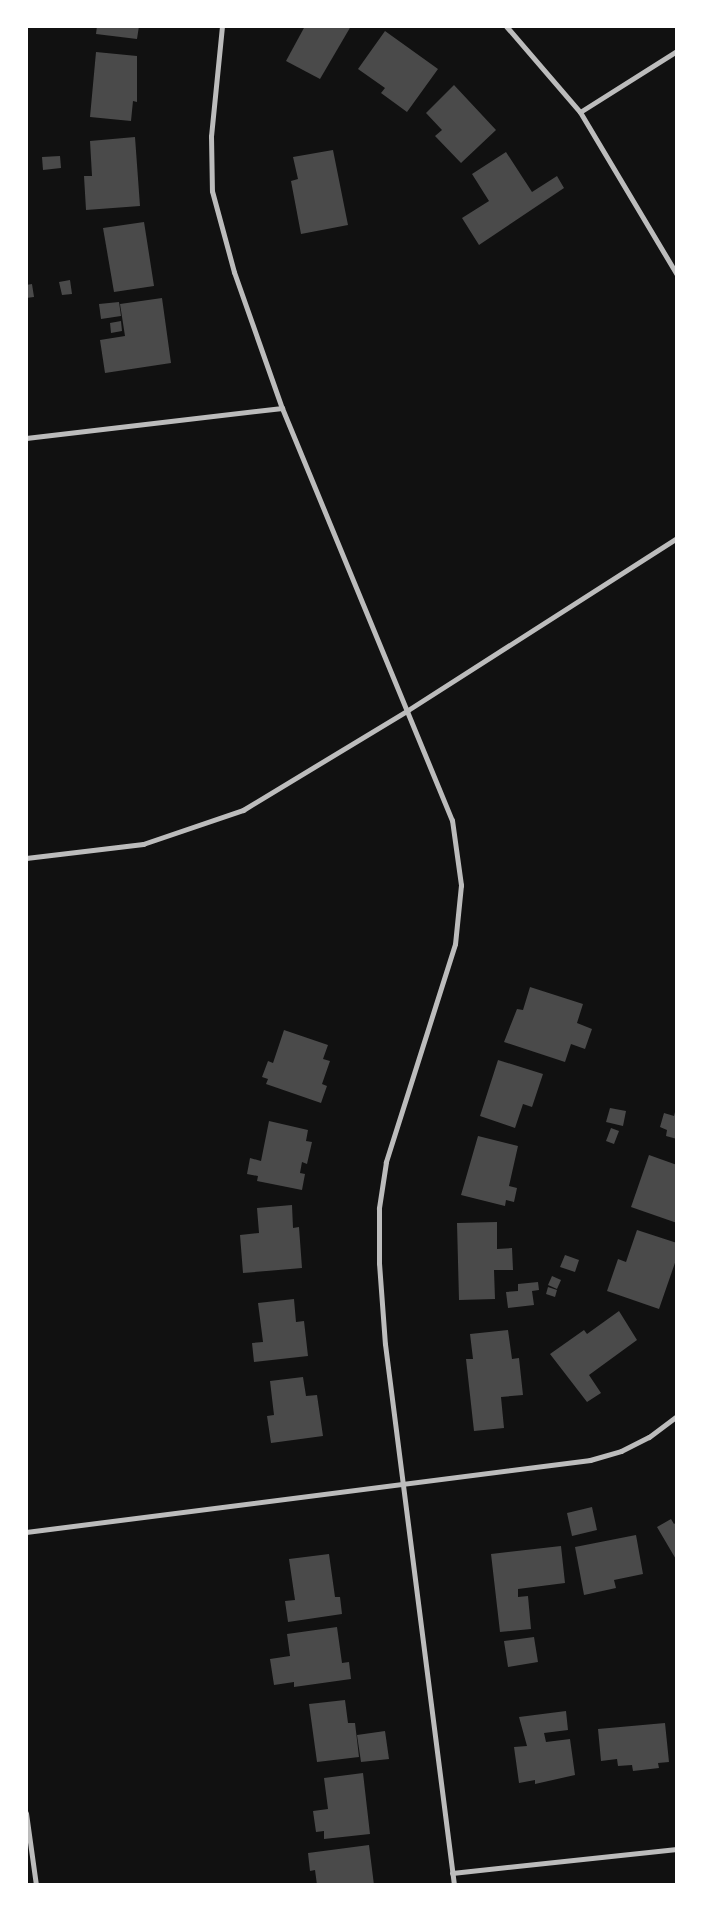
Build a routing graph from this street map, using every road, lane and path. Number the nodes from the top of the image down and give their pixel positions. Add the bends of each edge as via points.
1 (222, 26) edge
2 (506, 26) edge
3 (677, 51) edge
4 (580, 112) junction
5 (677, 274) edge
6 (282, 408) junction
7 (26, 438) edge
8 (677, 538) edge
9 (408, 710) junction
10 (26, 858) edge
11 (677, 1416) edge
12 (405, 1484) junction
13 (26, 1532) edge
14 (26, 1812) edge
15 (677, 1849) edge
16 (452, 1873) junction
17 (36, 1885) edge
18 (454, 1885) edge

1 - 6 street via 211,136 212,191 234,272
2 - 4 street
3 - 4 street
4 - 5 street
6 - 7 street
6 - 9 street
8 - 9 street
9 - 10 street via 244,810 143,844
9 - 12 street via 452,820 460,885 455,944 399,1114 386,1162 379,1208 385,1344
11 - 12 street via 649,1437 621,1451 590,1460
12 - 13 street
12 - 16 street
14 - 17 street
15 - 16 street
16 - 18 street

